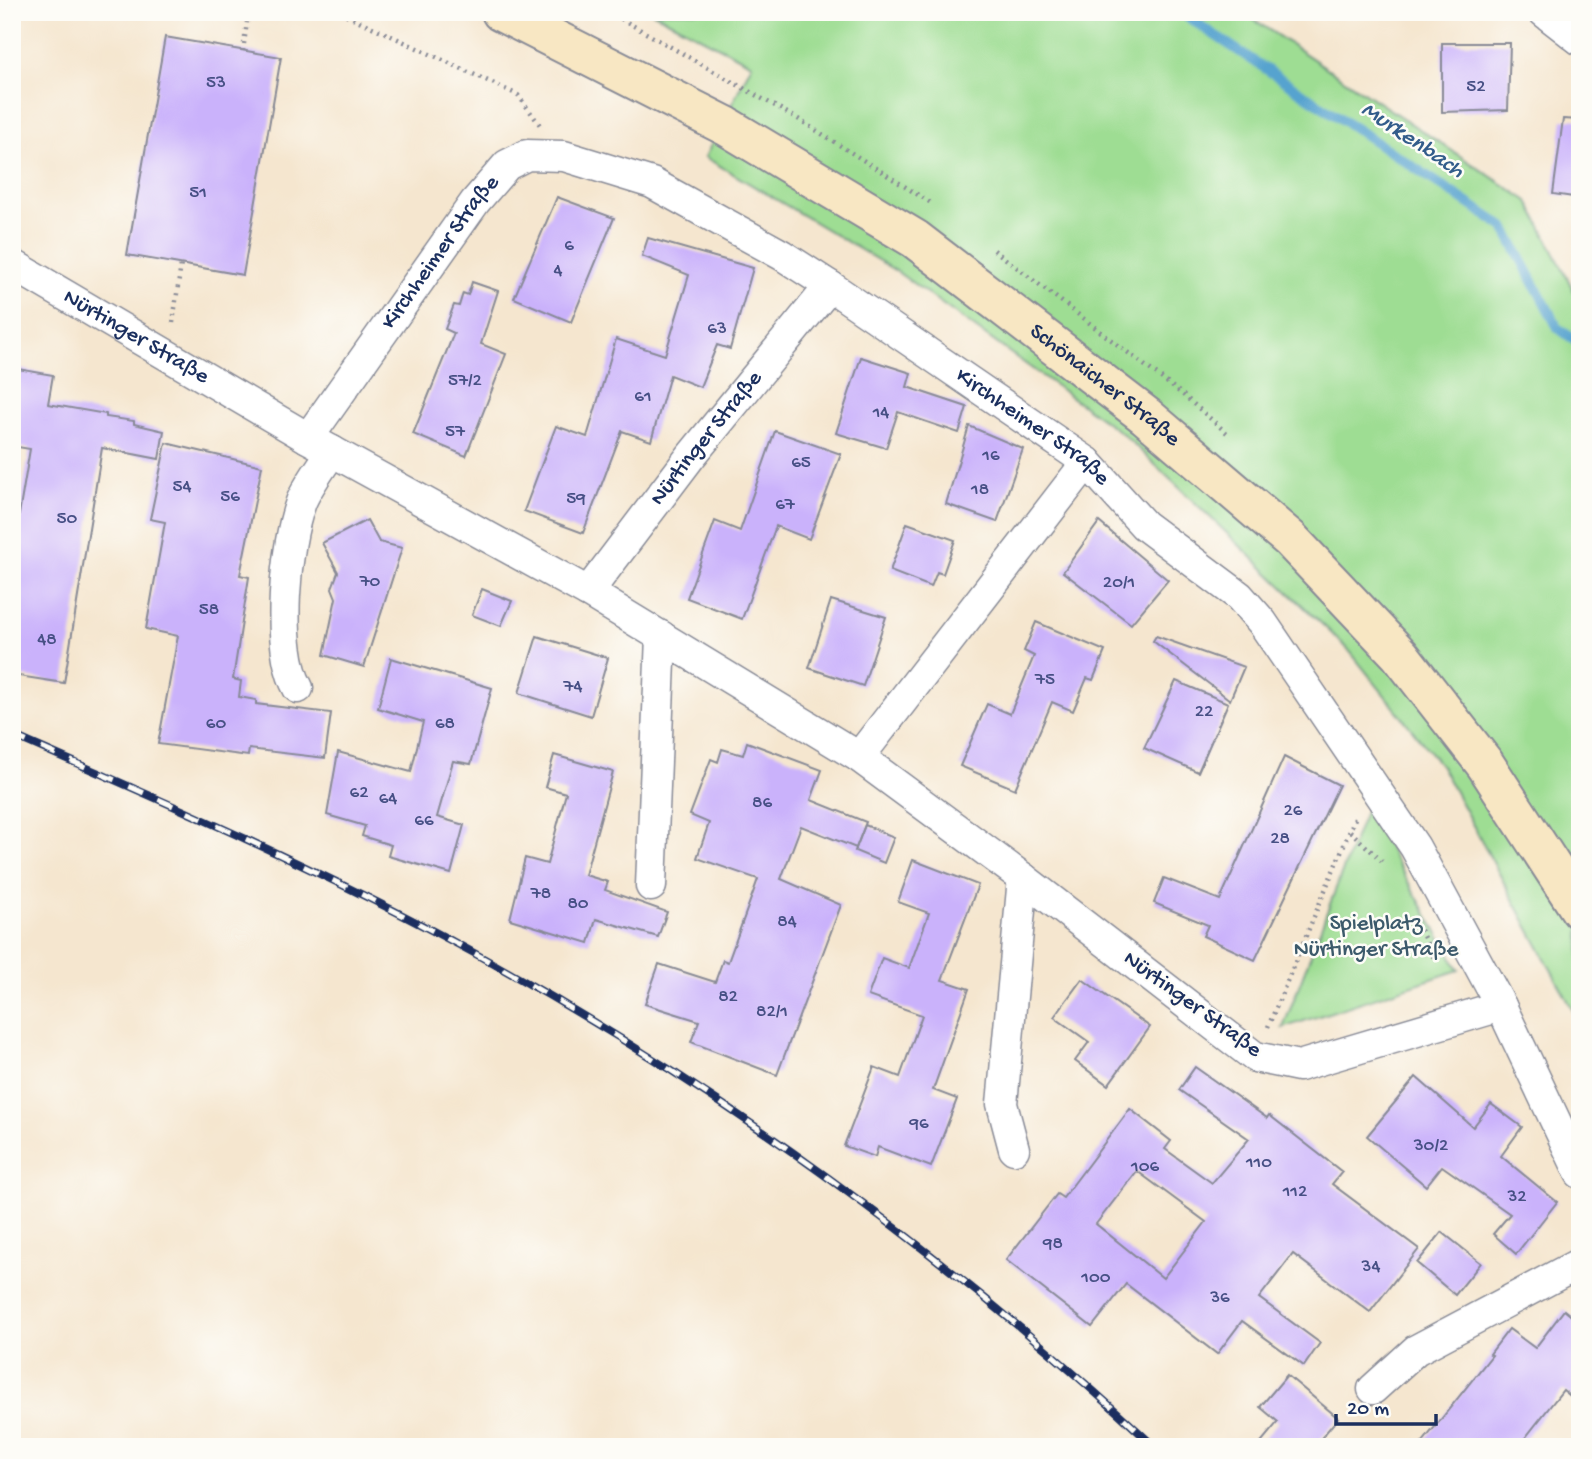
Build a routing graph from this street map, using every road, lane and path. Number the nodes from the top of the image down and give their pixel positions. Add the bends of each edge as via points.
1 (341, 12) edge
2 (501, 12) edge
3 (1544, 12) edge
4 (247, 22) dead end
5 (1580, 40) edge
6 (243, 51) dead end
7 (564, 156) junction
8 (12, 264) edge
9 (181, 264) dead end
10 (830, 286) junction
11 (168, 355) junction
12 (320, 444) junction
13 (1087, 462) junction
14 (588, 592) junction
15 (661, 636) junction
16 (299, 688) dead end
17 (859, 757) junction
18 (1369, 784) junction
19 (1023, 878) junction
20 (651, 886) dead end
21 (1580, 910) edge
22 (1501, 1006) junction
23 (1255, 1057) junction
24 (1014, 1149) dead end
25 (1580, 1173) edge
26 (1580, 1264) edge
27 (1373, 1389) dead end

1 - 7 path via 519,95
2 - 21 main road, Schönaicher Straße via 726,126 915,239 1146,416 1290,539 1400,655 1485,764
3 - 5 street
4 - 6 path
7 - 10 street, Kirchheimer Straße via 652,183
7 - 12 street, Kirchheimer Straße via 527,155 507,165 475,202
8 - 11 street, Nürtinger Straße
9 - 11 path
10 - 13 street, Kirchheimer Straße
10 - 14 street, Nürtinger Straße via 691,456
11 - 12 street, Nürtinger Straße
12 - 14 street, Nürtinger Straße
12 - 16 street via 290,556 285,636 290,674
13 - 17 street
13 - 18 street, Kirchheimer Straße via 1144,525 1239,596
14 - 15 street, Nürtinger Straße
15 - 17 street, Nürtinger Straße
15 - 20 street
17 - 19 street, Nürtinger Straße
18 - 22 street, Kirchheimer Straße via 1415,847
18 - 23 path
19 - 23 street, Nürtinger Straße
19 - 24 street via 1002,1104
22 - 23 street, Nürtinger Straße via 1299,1066
22 - 25 street, Kirchheimer Straße
26 - 27 street via 1416,1350

